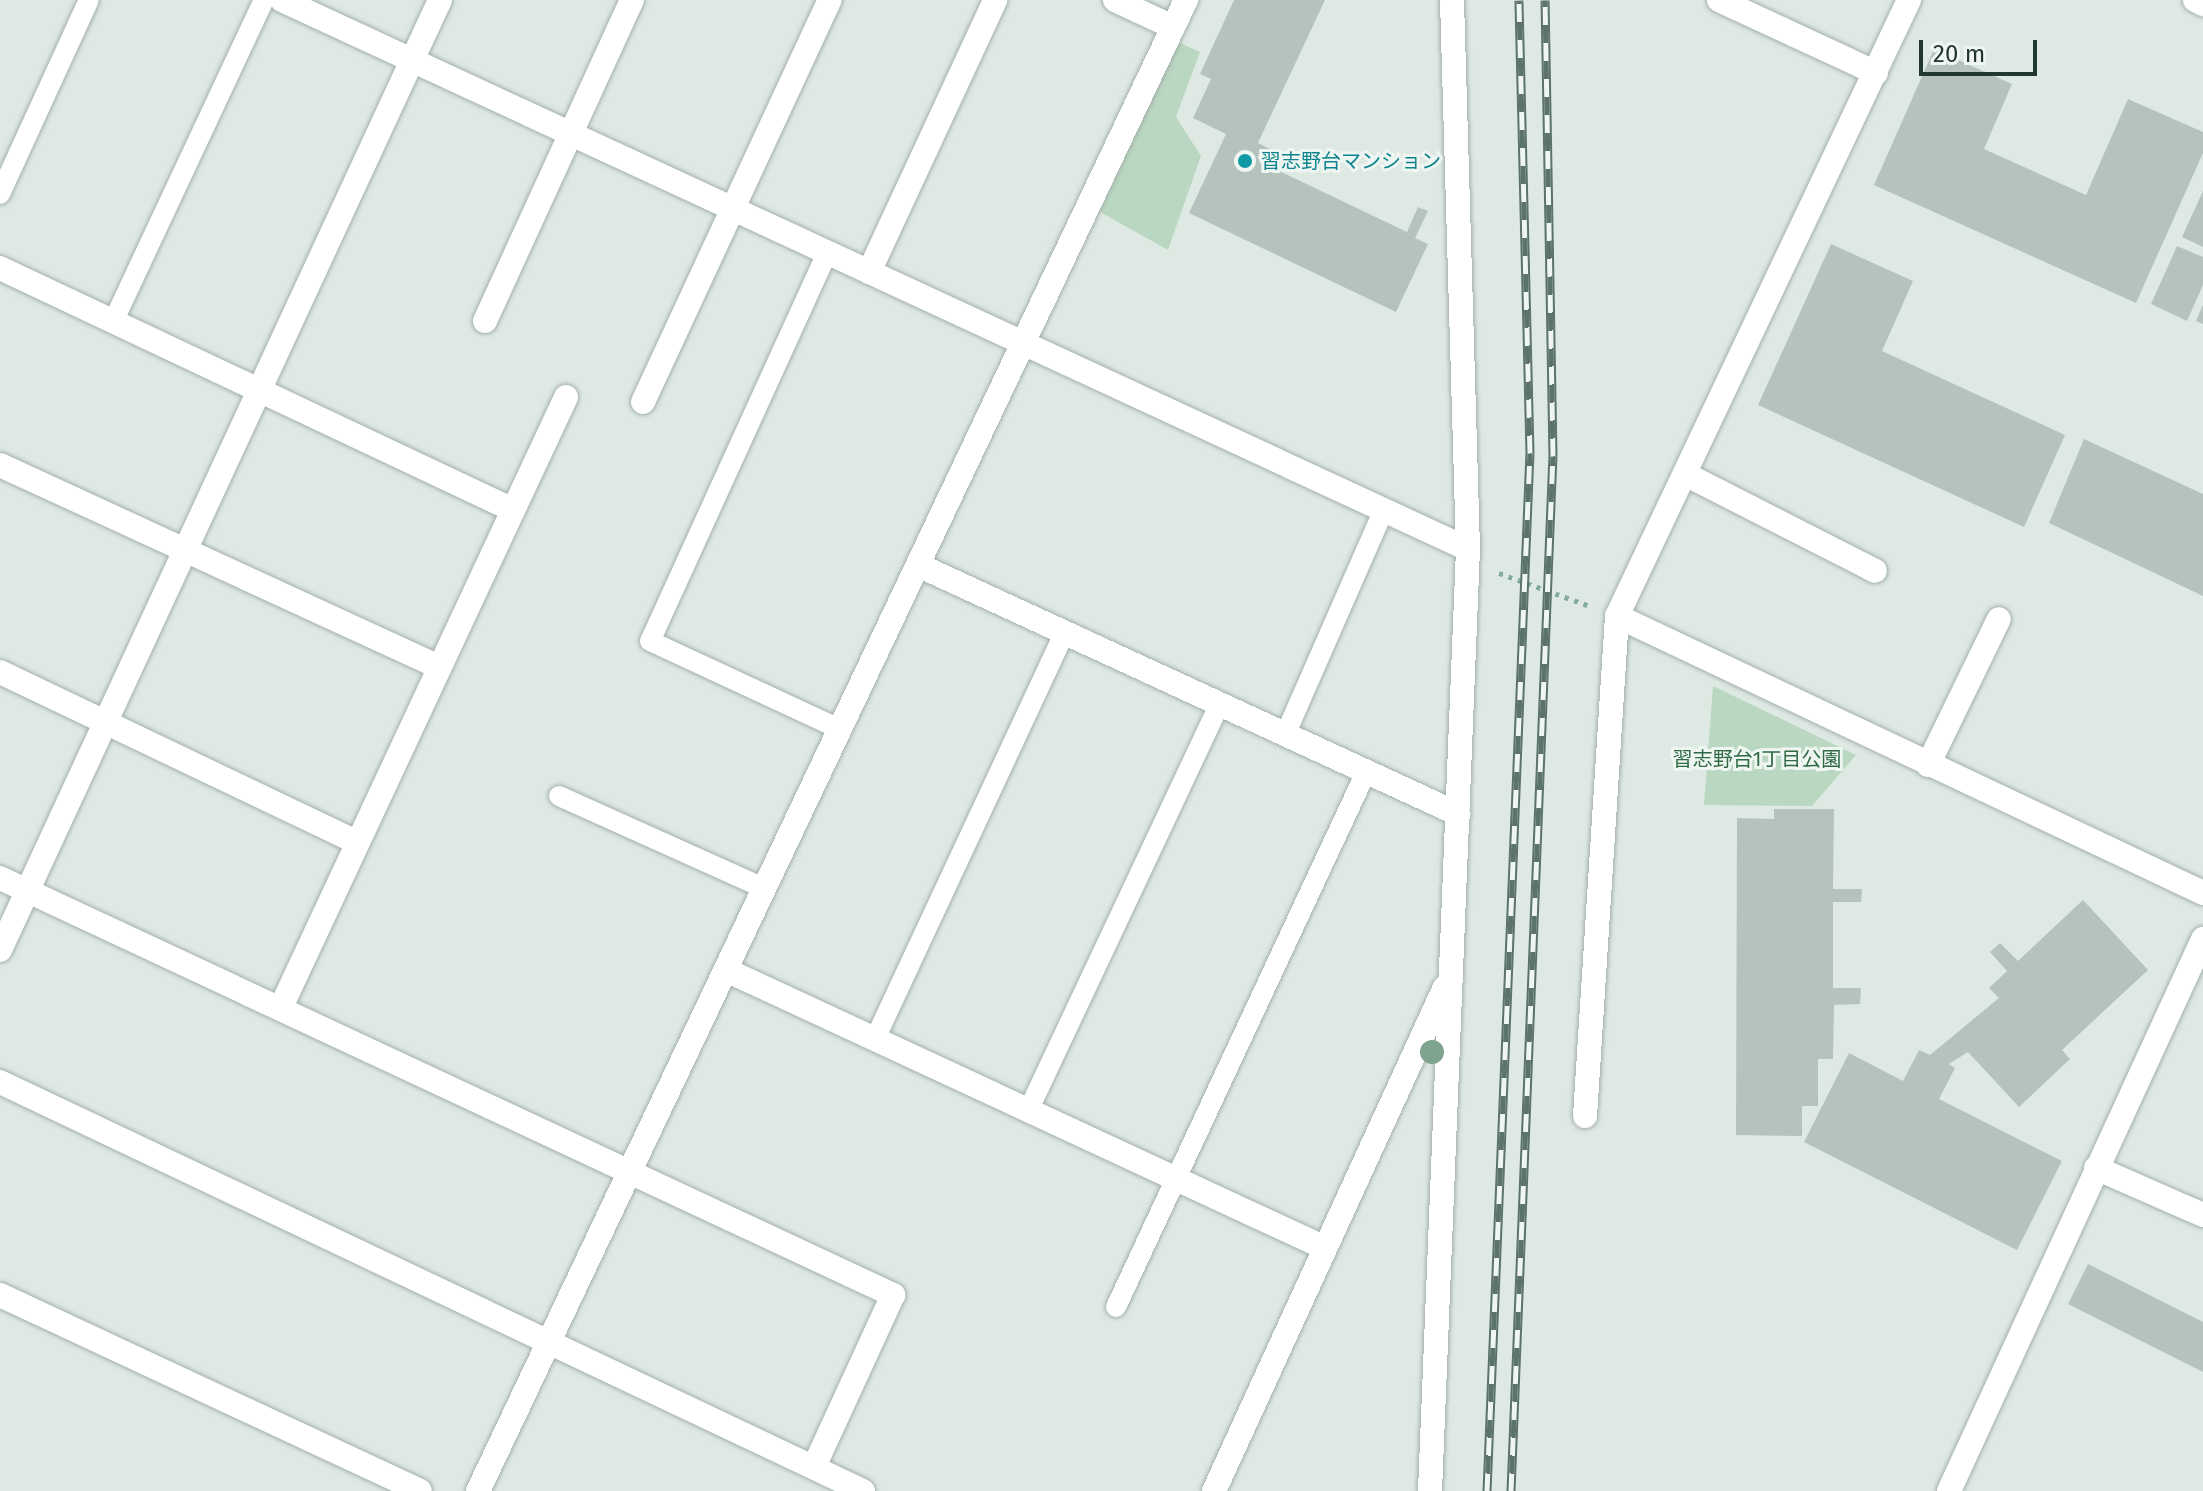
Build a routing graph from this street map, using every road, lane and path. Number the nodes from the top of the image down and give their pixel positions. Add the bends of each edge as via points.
1 (89, 0) edge
2 (264, 0) edge
3 (282, 0) edge
4 (440, 0) edge
5 (632, 0) edge
6 (830, 0) edge
7 (995, 0) edge
8 (1115, 0) edge
9 (1186, 0) edge
10 (1452, 0) edge
11 (1719, 0) edge
12 (1909, 0) edge
13 (2195, 0) edge
14 (2203, 4) edge
15 (1173, 27) junction
16 (412, 61) junction
17 (1876, 73) junction
18 (571, 134) junction
19 (0, 194) edge
20 (732, 209) junction
21 (827, 253) junction
22 (0, 268) edge
23 (869, 272) junction
24 (485, 321) dead end
25 (113, 322) junction
26 (1023, 343) junction
27 (261, 392) junction
28 (566, 397) dead end
29 (643, 402) dead end
30 (0, 465) edge
31 (1685, 474) junction
32 (513, 510) junction
33 (1384, 510) junction
34 (186, 550) junction
35 (1468, 556) junction
36 (918, 565) junction
37 (1875, 571) dead end
38 (1617, 616) junction
39 (1999, 619) dead end
40 (1064, 633) junction
41 (439, 667) junction
42 (0, 672) edge
43 (1219, 705) junction
44 (106, 722) junction
45 (840, 729) junction
46 (1285, 735) junction
47 (1928, 765) junction
48 (1366, 772) junction
49 (559, 796) dead end
50 (1458, 814) junction
51 (357, 842) junction
52 (0, 878) edge
53 (764, 888) junction
54 (28, 891) junction
55 (2203, 893) edge
56 (2203, 939) edge
57 (0, 950) edge
58 (726, 970) junction
59 (1450, 978) junction
60 (282, 1005) junction
61 (875, 1039) junction
62 (0, 1082) edge
63 (1029, 1109) junction
64 (1585, 1116) dead end
65 (2096, 1168) junction
66 (630, 1171) junction
67 (1176, 1178) junction
68 (2203, 1215) edge
69 (1323, 1247) junction
70 (0, 1295) edge
71 (1116, 1307) dead end
72 (549, 1342) junction
73 (814, 1467) junction
74 (420, 1491) edge
75 (478, 1491) edge
76 (863, 1491) edge
77 (1214, 1491) edge
78 (1430, 1491) edge
79 (1949, 1491) edge

1 - 19 lane
2 - 25 lane
3 - 16 street
4 - 16 street
5 - 18 street
6 - 20 street
7 - 23 street
8 - 15 street
9 - 15 street
10 - 35 street
11 - 17 street
12 - 17 street
13 - 14 street
15 - 26 street
16 - 18 street
16 - 27 street
17 - 31 street
18 - 20 street
18 - 24 street
20 - 21 street
20 - 29 street
21 - 23 street
21 - 45 lane via 650,641
22 - 25 street
23 - 26 street
25 - 27 street
26 - 33 street
26 - 36 street
27 - 32 street
27 - 34 street
28 - 32 street
30 - 34 street
31 - 37 street
31 - 38 street
32 - 41 street
33 - 35 street
33 - 46 lane
34 - 41 street
34 - 44 street
35 - 38 path
35 - 50 street
36 - 40 street
36 - 45 street
38 - 47 street
38 - 64 street
39 - 47 street
40 - 43 street
40 - 61 lane
41 - 51 street
42 - 44 street
43 - 46 street
43 - 63 lane
44 - 51 street
44 - 54 street
45 - 53 street
46 - 48 street
47 - 55 street
48 - 50 street
48 - 67 lane
49 - 53 lane
50 - 59 street
51 - 60 street
52 - 54 street
53 - 58 street
54 - 57 street
54 - 60 street
56 - 65 street
58 - 61 street
58 - 66 street
59 - 69 street
59 - 78 street
60 - 66 street
61 - 63 street
62 - 72 street
63 - 67 street
65 - 68 street
65 - 79 street
66 - 72 street
66 - 73 street via 893,1295
67 - 69 street
67 - 71 lane
69 - 77 street
70 - 74 street
72 - 73 street
72 - 75 street
73 - 76 street

